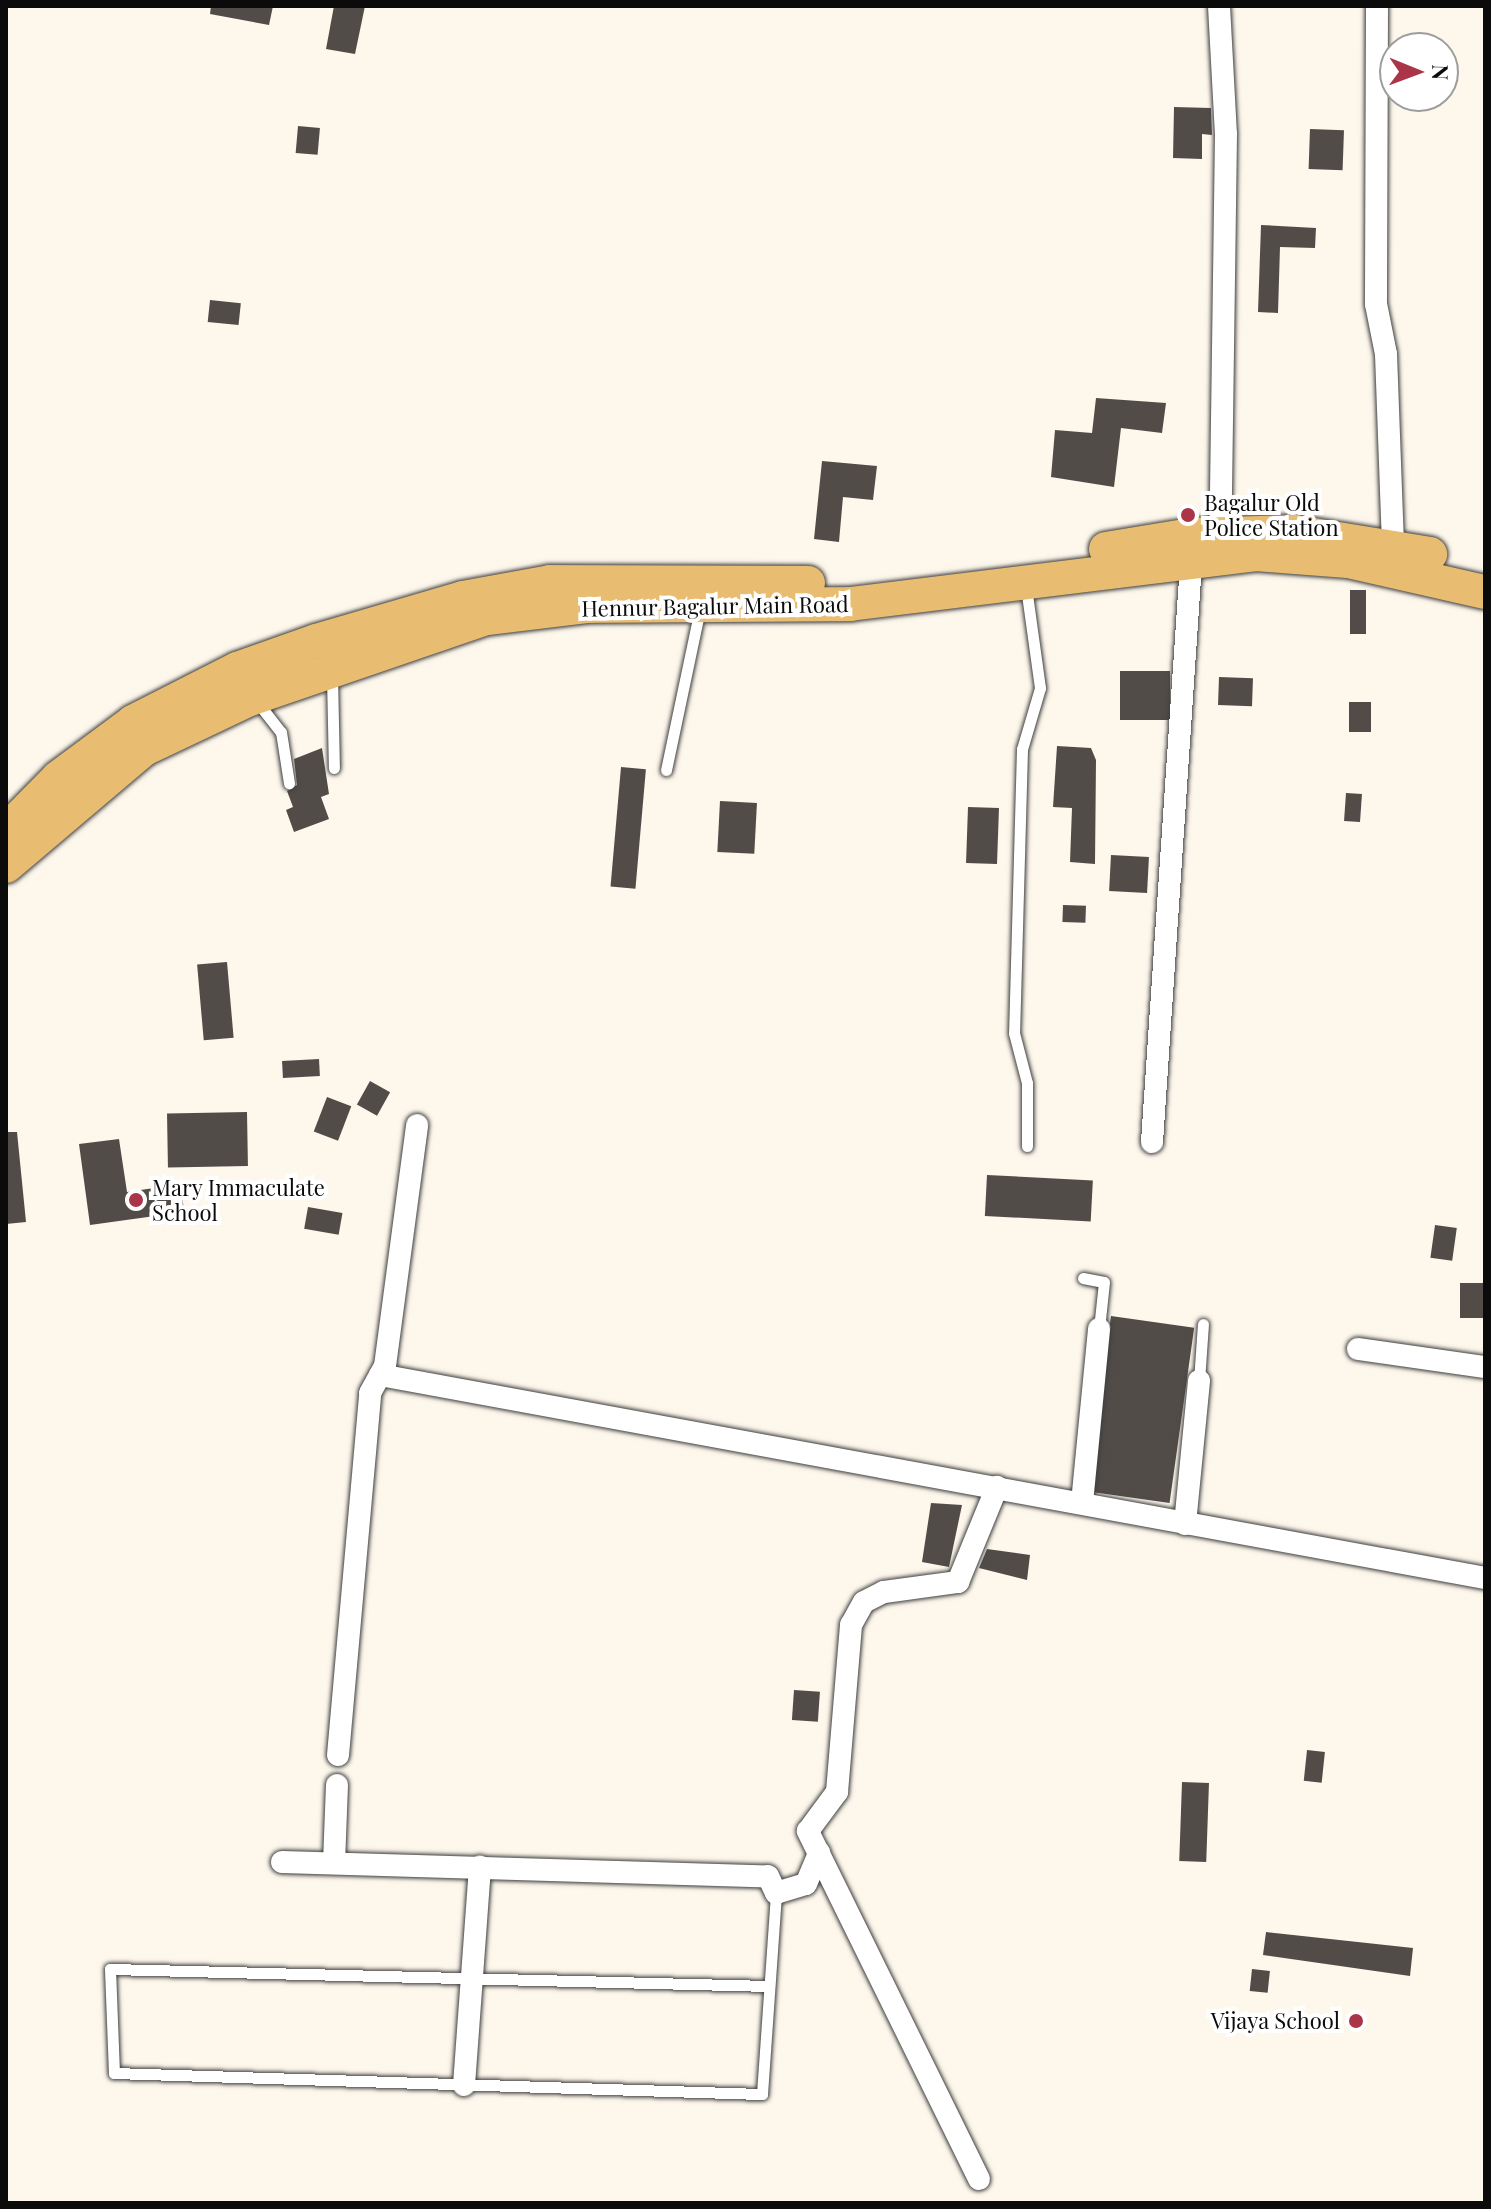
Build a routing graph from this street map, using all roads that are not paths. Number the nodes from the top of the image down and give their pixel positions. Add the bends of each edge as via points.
1 (1219, 6) edge
2 (1377, 6) edge
3 (1393, 546) junction
4 (1206, 547) junction
5 (1485, 567) edge
6 (1025, 582) junction
7 (1485, 592) edge
8 (700, 608) junction
9 (332, 668) junction
10 (253, 697) junction
11 (334, 768) dead end
12 (666, 770) dead end
13 (289, 783) dead end
14 (6, 831) edge
15 (6, 866) edge
16 (417, 1125) dead end
17 (1152, 1142) dead end
18 (1027, 1146) dead end
19 (1083, 1278) dead end
20 (1203, 1324) dead end
21 (1099, 1329) joint
22 (1358, 1349) dead end
23 (1485, 1367) edge
24 (380, 1375) junction
25 (1199, 1381) joint
26 (997, 1487) junction
27 (1082, 1503) junction
28 (1185, 1524) junction
29 (1485, 1578) edge
30 (338, 1755) dead end
31 (337, 1785) dead end
32 (819, 1853) junction
33 (282, 1862) dead end
34 (334, 1863) junction
35 (480, 1867) junction
36 (776, 1893) junction
37 (474, 1978) junction
38 (769, 1986) junction
39 (464, 2085) junction
40 (979, 2179) dead end

1 - 4 street via 1226,134
2 - 3 street via 1376,304 1386,354
3 - 4 main road, Hennur Bagalur Main Road via 1295,532
3 - 5 main road, Hennur Bagalur Main Road
4 - 6 main road, Hennur Bagalur Main Road
4 - 7 main road, Hennur Bagalur Main Road via 1348,561
4 - 14 main road, Hennur Bagalur Main Road via 889,580 550,582 463,598 237,669 133,722 58,778
4 - 17 street
6 - 8 main road, Hennur Bagalur Main Road via 850,604
6 - 18 lane via 1040,688 1022,749 1014,1018 1027,1083
8 - 9 main road, Hennur Bagalur Main Road via 588,606 487,618
8 - 12 lane
9 - 10 main road, Hennur Bagalur Main Road
9 - 11 lane
10 - 13 lane via 281,732
10 - 15 main road, Hennur Bagalur Main Road via 144,749
16 - 24 street
19 - 21 lane via 1104,1282
20 - 25 lane
21 - 27 street
22 - 23 street
24 - 26 street
24 - 30 street via 370,1393
25 - 28 street
26 - 27 street
26 - 32 street via 958,1582 884,1592 864,1602 851,1625 837,1792 808,1831
27 - 28 street
28 - 29 street
31 - 34 street
32 - 36 street via 806,1884
32 - 40 street
33 - 34 street
34 - 35 street
35 - 36 street via 768,1876
35 - 37 street
36 - 38 lane
37 - 38 lane
37 - 39 street
37 - 39 lane via 110,1969 114,2073
38 - 39 lane via 762,2094

